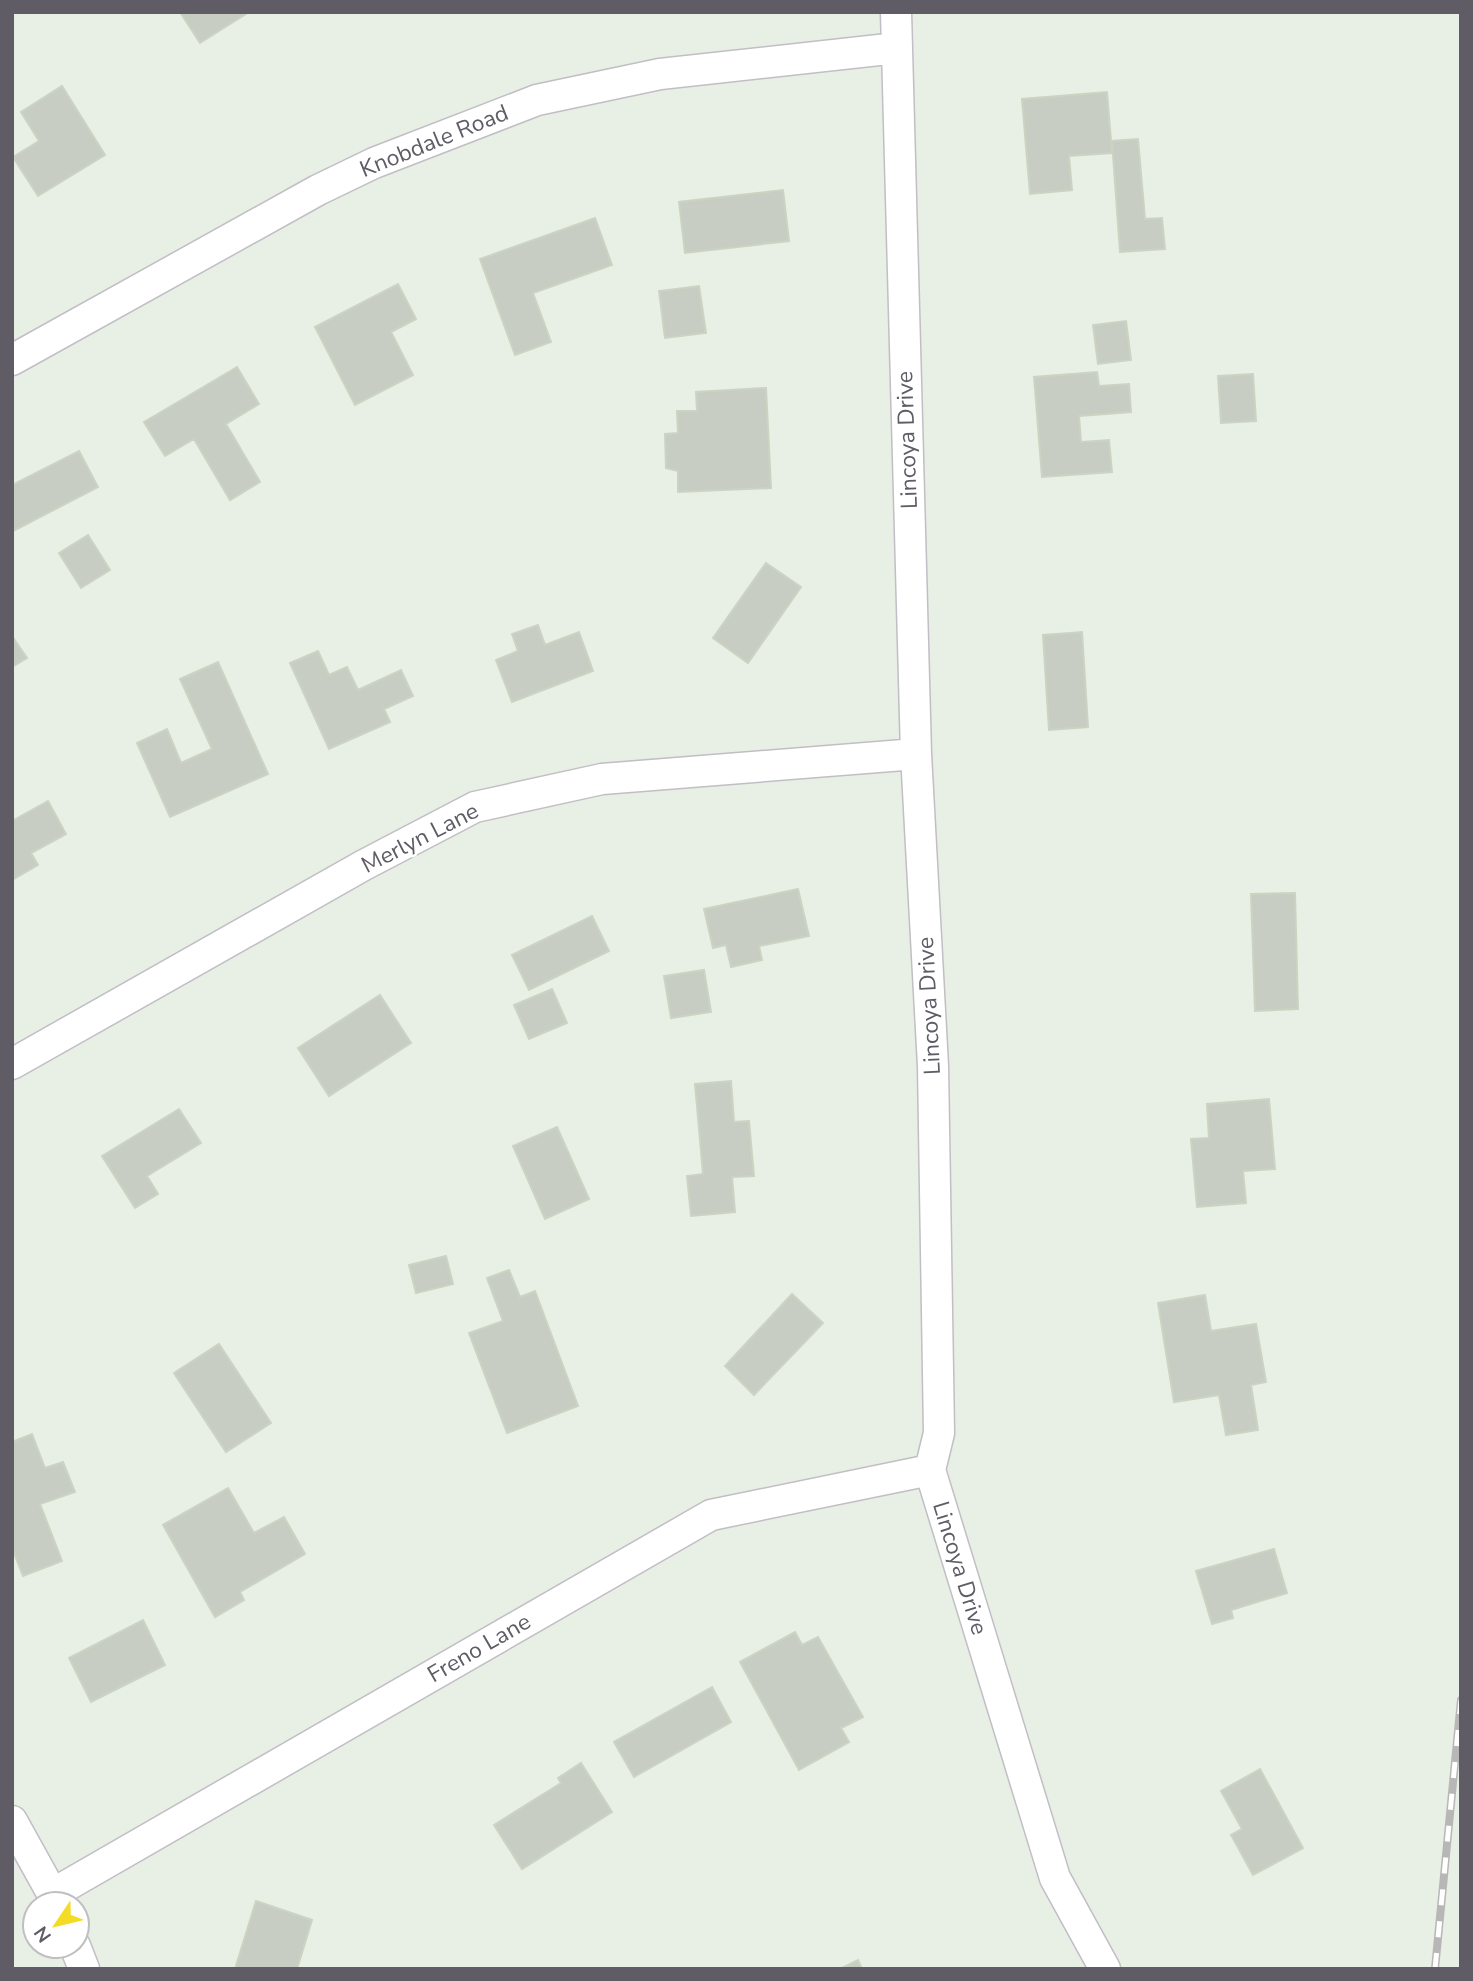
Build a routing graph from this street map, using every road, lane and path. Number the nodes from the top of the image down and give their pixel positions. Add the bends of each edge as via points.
1 (896, 12) edge
2 (897, 48) junction
3 (12, 360) edge
4 (916, 754) junction
5 (12, 1064) edge
6 (930, 1471) junction
7 (12, 1821) edge
8 (51, 1890) edge
9 (70, 1890) edge
10 (1105, 1969) edge

1 - 2 street, Lincoya Drive
2 - 3 street, Knobdale Road via 660,74 537,100 374,163 318,190
2 - 4 street, Lincoya Drive
4 - 5 street, Merlyn Lane via 602,779 475,807
4 - 6 street, Lincoya Drive via 933,1066 939,1433
6 - 9 street, Freno Lane via 711,1515
6 - 10 street, Lincoya Drive via 1055,1878
7 - 8 street

